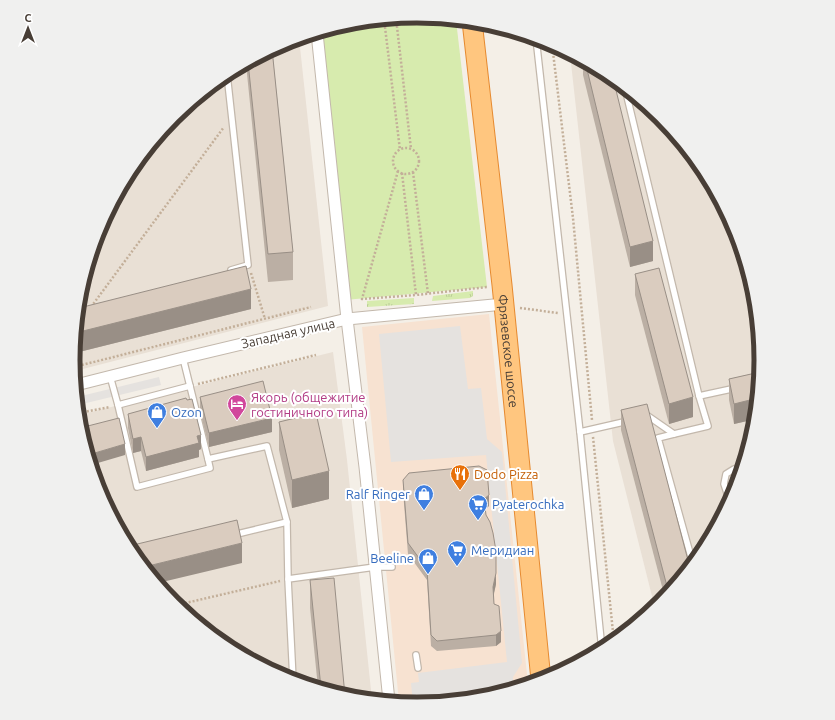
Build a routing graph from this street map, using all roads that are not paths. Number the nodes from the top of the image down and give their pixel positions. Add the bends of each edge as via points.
1 (473, 28) edge
2 (318, 38) edge
3 (537, 45) edge
4 (228, 82) edge
5 (627, 96) edge
6 (226, 272) edge
7 (511, 303) junction
8 (347, 319) junction
9 (183, 358) junction
10 (110, 376) junction
11 (81, 384) edge
12 (190, 386) junction
13 (744, 386) edge
14 (699, 396) junction
15 (118, 405) junction
16 (641, 418) edge
17 (634, 419) edge
18 (580, 432) junction
19 (674, 434) junction
20 (208, 459) junction
21 (737, 468) edge
22 (727, 493) edge
23 (287, 522) junction
24 (227, 536) edge
25 (691, 557) edge
26 (375, 567) junction
27 (392, 567) dead end
28 (288, 579) junction
29 (601, 642) edge
30 (416, 655) dead end
31 (418, 668) dead end
32 (293, 672) edge
33 (540, 673) edge
34 (388, 695) edge

1 - 7 highway, Фрязевское шоссе
2 - 8 street
3 - 18 lane
4 - 6 lane via 248,265
5 - 14 lane
7 - 8 street, Западная улица
7 - 33 highway, Фрязевское шоссе
8 - 9 street, Западная улица
8 - 26 street
9 - 10 street, Западная улица
9 - 12 lane
10 - 11 street, Западная улица
10 - 15 lane
12 - 15 lane
12 - 20 lane
13 - 14 lane
14 - 19 lane via 708,426
15 - 20 lane via 138,487 210,468
16 - 19 lane via 648,416
17 - 18 lane
18 - 29 lane
19 - 25 lane via 658,438
20 - 23 lane via 267,446
21 - 22 lane via 726,474 724,484
23 - 24 lane
23 - 28 lane
26 - 27 lane
26 - 28 lane
26 - 34 street
28 - 32 lane
30 - 31 lane

